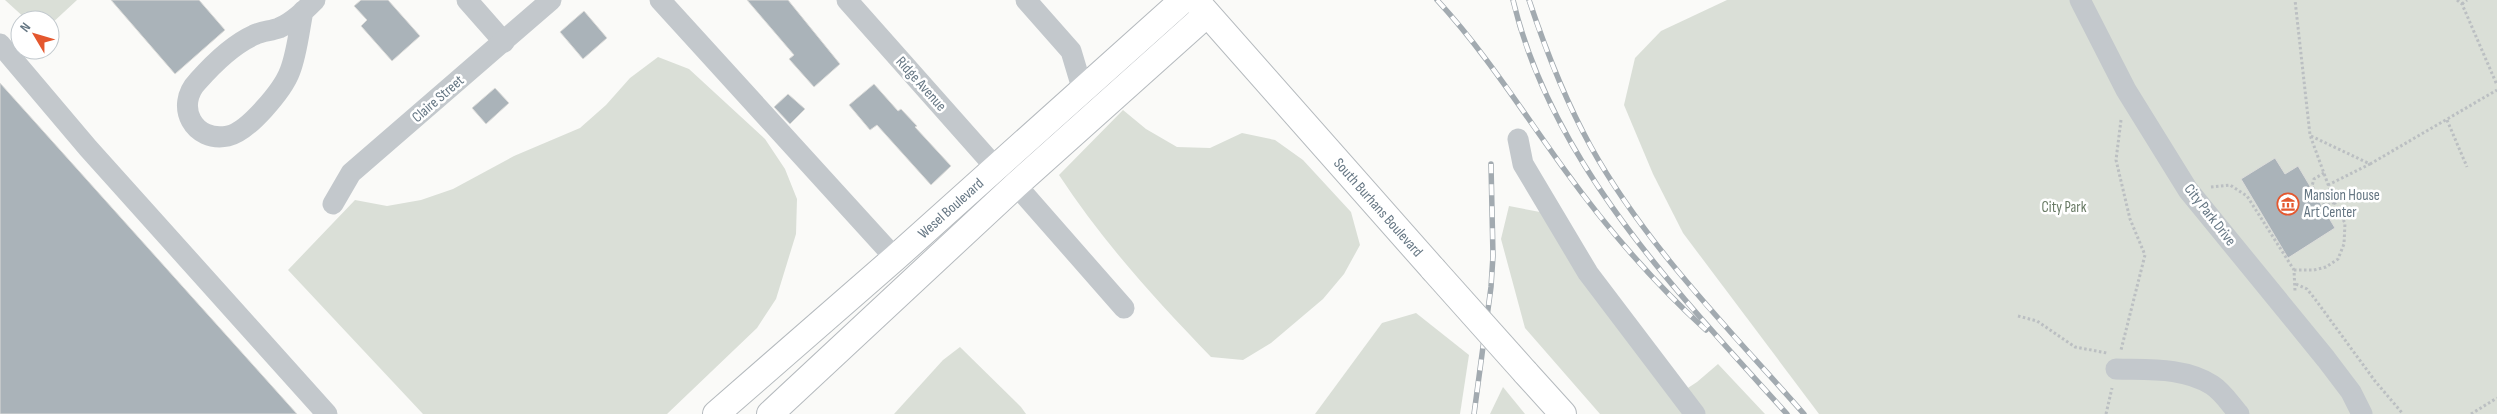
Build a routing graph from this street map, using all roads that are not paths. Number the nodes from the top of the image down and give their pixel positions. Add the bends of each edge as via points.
1 (467, 0) edge
2 (550, 0) edge
3 (660, 0) edge
4 (847, 0) edge
5 (1026, 0) edge
6 (1183, 0) edge
7 (2080, 0) edge
8 (309, 6) edge
9 (1201, 7) edge
10 (504, 42) junction
11 (0, 44) edge
12 (1083, 91) junction
13 (1518, 139) dead end
14 (996, 168) junction
15 (1016, 185) junction
16 (333, 204) dead end
17 (895, 258) junction
18 (1124, 308) dead end
19 (2118, 363) road end
20 (328, 414) edge
21 (716, 414) edge
22 (770, 414) edge
23 (1562, 414) edge
24 (1695, 414) edge
25 (2239, 414) edge
26 (2362, 414) edge

1 - 10 street
2 - 10 street, Claire Street
3 - 17 street
4 - 14 street, Ridge Avenue
5 - 12 street via 1071,51
6 - 12 main road, Wesel Boulevard
7 - 26 street, City Park Drive via 2126,90 2183,182 2351,392
8 - 8 street via 280,28 254,35 238,45 196,82 188,96 186,110 197,130 205,135 229,136 273,100 290,70
9 - 15 main road, Wesel Boulevard
9 - 23 main road, South Burhans Boulevard, bridge
10 - 16 street, Claire Street via 351,173
11 - 20 street via 88,148
12 - 14 main road, Wesel Boulevard
13 - 24 street via 1523,164 1588,273
14 - 17 main road, Wesel Boulevard
15 - 18 street
15 - 22 main road, Wesel Boulevard
17 - 21 main road, Wesel Boulevard
19 - 25 street via 2191,375 2214,386

